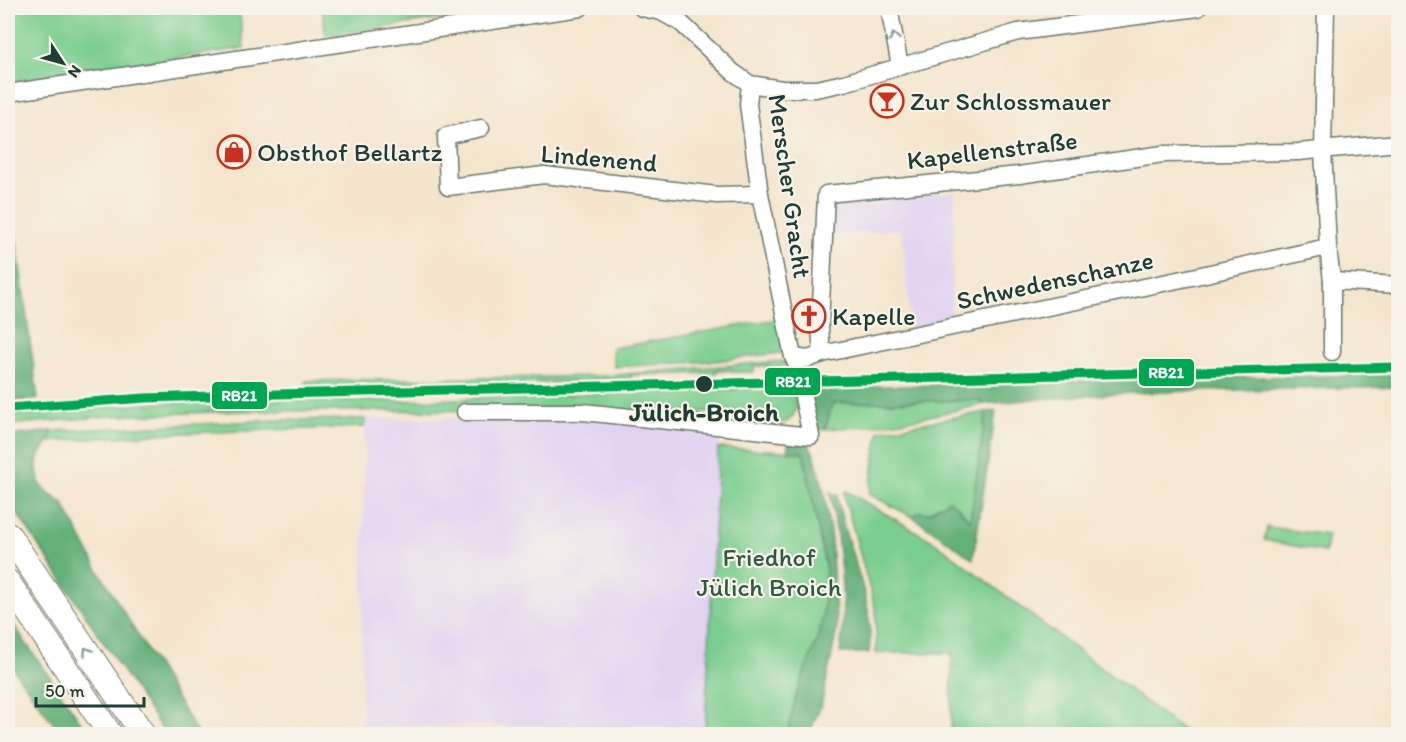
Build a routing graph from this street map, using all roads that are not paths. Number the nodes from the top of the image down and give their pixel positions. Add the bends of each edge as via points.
1 (580, 8) edge
2 (642, 8) edge
3 (889, 8) edge
4 (1198, 8) edge
5 (1326, 8) edge
6 (680, 15) edge
7 (900, 66) junction
8 (750, 84) junction
9 (8, 93) edge
10 (482, 128) dead end
11 (1398, 143) edge
12 (1323, 150) junction
13 (760, 194) junction
14 (1328, 247) junction
15 (1332, 280) junction
16 (1398, 285) edge
17 (1332, 352) dead end
18 (822, 354) junction
19 (793, 357) junction
20 (465, 412) dead end
21 (8, 534) edge
22 (8, 582) edge
23 (110, 735) edge
24 (143, 735) edge

1 - 9 street
2 - 6 street
7 -> 3 street
4 - 7 street via 1018,32
5 - 12 street
6 - 8 street via 733,72
7 - 8 street via 816,89
8 - 13 street, Merscher Gracht via 748,105
10 - 13 street, Lindenend via 446,136 448,187 544,175 717,195
11 - 12 street
12 - 14 street
12 - 18 street, Kapellenstraße via 1162,154 1019,175 826,194 819,327
13 - 19 street, Merscher Gracht
14 - 15 street
14 - 18 street, Schwedenschanze
15 - 16 street
15 - 17 street
18 - 19 street, Schwedenschanze via 808,359
19 - 20 street, Merscher Gracht via 812,436 583,412
24 -> 21 highway
22 - 23 highway

